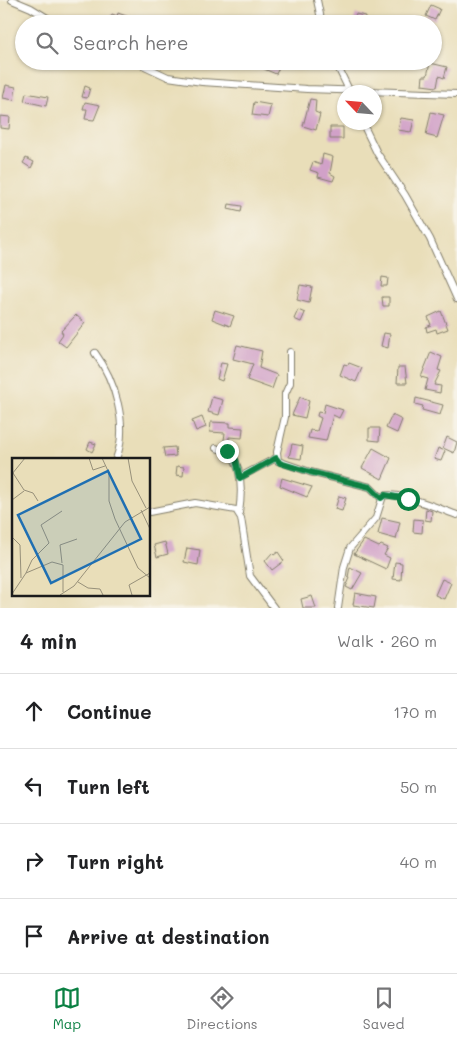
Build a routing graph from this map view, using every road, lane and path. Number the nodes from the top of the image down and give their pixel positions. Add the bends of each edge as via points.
1 (12, 0) edge
2 (317, 0) edge
3 (42, 15) edge
4 (320, 15) edge
5 (155, 70) edge
6 (339, 70) edge
7 (346, 85) edge
8 (382, 90) edge
9 (337, 91) edge
10 (457, 94) edge
11 (366, 130) edge
12 (457, 299) edge
13 (290, 352) dead end
14 (95, 353) dead end
15 (216, 448) dead end
16 (116, 458) edge
17 (276, 458) junction
18 (240, 478) junction
19 (381, 498) junction
20 (150, 512) edge
21 (239, 513) junction
22 (457, 515) edge
23 (274, 608) edge
24 (338, 608) edge

1 - 3 street
2 - 4 street
5 - 9 street via 176,79
6 - 7 street
8 - 10 street
11 - 12 street via 377,153 406,194
13 - 17 street via 290,383 285,394 283,430
14 - 16 street via 112,383 116,399 121,435
15 - 18 street via 231,453
17 - 18 street
17 - 19 street via 280,463 370,487
18 - 21 street
19 - 22 street via 390,495
19 - 24 street via 376,518 350,548
20 - 21 street via 195,503 230,508
21 - 23 street via 250,576

